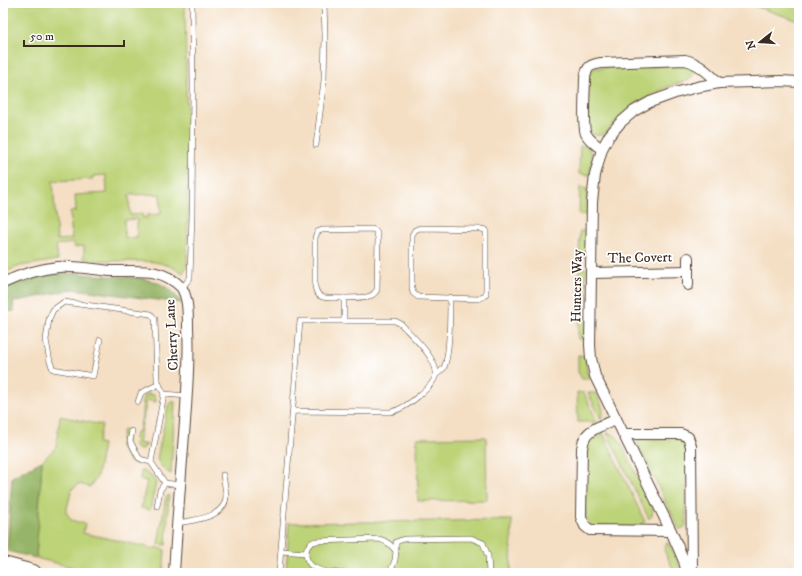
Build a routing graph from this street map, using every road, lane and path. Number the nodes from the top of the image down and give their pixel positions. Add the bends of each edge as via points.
1 (192, 3) edge
2 (324, 3) edge
3 (799, 82) edge
4 (719, 83) junction
5 (316, 145) dead end
6 (602, 149) junction
7 (688, 258) dead end
8 (688, 271) junction
9 (592, 273) junction
10 (3, 283) edge
11 (688, 285) dead end
12 (182, 288) junction
13 (450, 297) junction
14 (344, 298) junction
15 (344, 321) junction
16 (100, 340) dead end
17 (436, 375) junction
18 (159, 384) junction
19 (164, 394) junction
20 (187, 396) junction
21 (138, 402) dead end
22 (293, 411) junction
23 (616, 420) junction
24 (132, 431) dead end
25 (623, 434) junction
26 (151, 462) junction
27 (222, 475) dead end
28 (165, 483) junction
29 (180, 485) junction
30 (157, 506) dead end
31 (178, 523) junction
32 (671, 531) junction
33 (281, 551) junction
34 (396, 551) junction
35 (306, 553) junction
36 (3, 565) edge
37 (33, 573) edge
38 (174, 573) edge
39 (279, 573) edge
40 (344, 573) edge
41 (390, 573) edge
42 (489, 573) edge
43 (687, 573) edge
44 (692, 573) edge

1 - 12 lane, Cherry Lane via 190,278
2 - 5 lane via 324,80
3 - 4 street, Hunters Way
4 - 6 street, Hunters Way via 675,92 634,111 609,136
4 - 6 street via 696,64 685,60 591,65 586,70 585,78 586,132 590,140
6 - 9 street, Hunters Way via 595,175 592,202
7 - 8 street, The Covert
8 - 9 street, The Covert
8 - 11 street, The Covert
9 - 23 street, Hunters Way via 592,363 595,376
10 - 12 street via 58,267 152,272 172,280
12 - 20 street, Cherry Lane via 186,295 188,313
13 - 13 lane via 418,297 413,294 414,230 486,230 486,294 478,299
13 - 17 lane via 446,360 444,368
14 - 14 lane via 323,298 315,287 317,232 376,231 377,290 370,296
14 - 15 lane
15 - 17 lane via 395,321 401,324 431,357
15 - 22 lane via 300,321
16 - 18 lane via 93,376 53,369 46,340 53,310 64,302 151,314 155,319
17 - 22 lane via 414,401 398,411
18 - 19 lane
18 - 21 lane via 141,393
19 - 20 lane
19 - 26 lane
20 - 29 street, Cherry Lane
22 - 33 lane
23 - 25 street, Hunters Way
23 - 32 street via 592,430 584,439 581,517 585,526 590,530
24 - 26 lane via 130,442 139,458
25 - 32 street, Hunters Way
25 - 44 street via 681,434 688,437 691,446
26 - 28 lane
27 - 31 lane via 226,497 224,506 206,517
28 - 29 lane
28 - 30 lane via 160,490
29 - 31 street, Cherry Lane
31 - 38 street, Cherry Lane
32 - 43 street, Hunters Way
33 - 35 lane
33 - 39 lane
34 - 35 lane via 384,540 371,539 313,541 307,547
34 - 41 lane
34 - 42 lane via 396,542 404,539 471,538 484,543
35 - 40 lane via 312,567 324,572
36 - 37 main road

